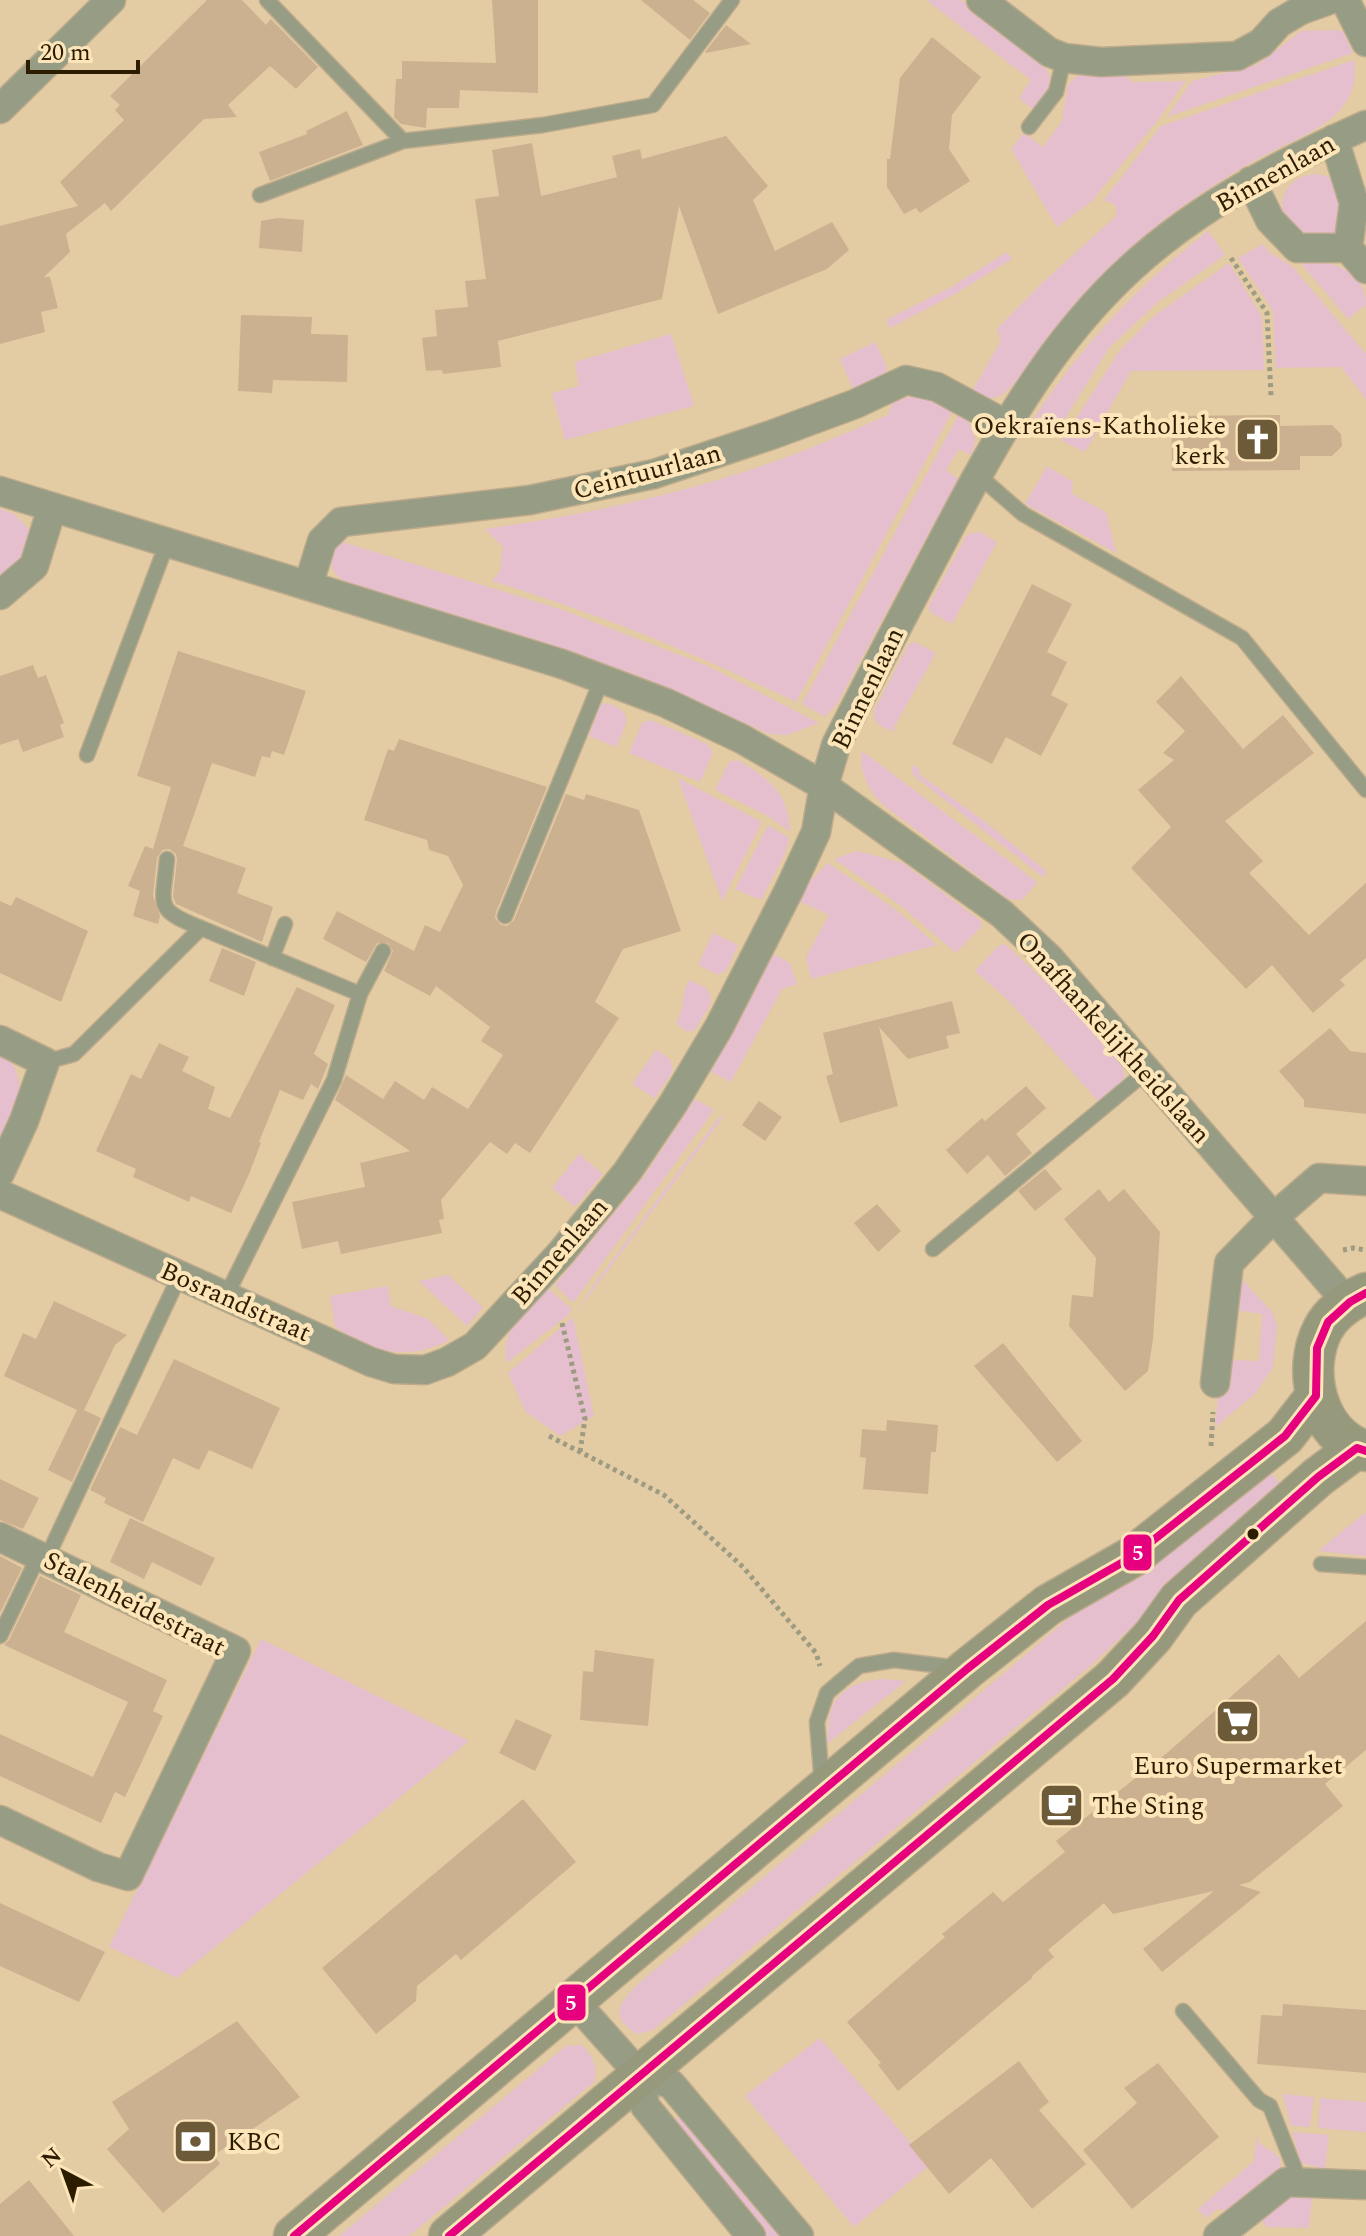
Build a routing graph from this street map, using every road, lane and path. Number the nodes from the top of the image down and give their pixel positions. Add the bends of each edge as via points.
1 (111, 0) edge
2 (267, 0) edge
3 (732, 0) edge
4 (981, 0) edge
5 (1329, 0) edge
6 (1345, 0) edge
7 (1366, 42) edge
8 (1064, 58) junction
9 (0, 109) edge
10 (1366, 125) edge
11 (1029, 127) dead end
12 (1334, 139) junction
13 (403, 141) junction
14 (1251, 181) junction
15 (260, 195) dead end
16 (1231, 258) dead end
17 (1357, 259) edge
18 (1271, 396) dead end
19 (1005, 424) junction
20 (977, 474) junction
21 (0, 491) edge
22 (52, 508) junction
23 (167, 543) junction
24 (308, 586) junction
25 (0, 595) edge
26 (602, 679) junction
27 (87, 755) dead end
28 (824, 786) junction
29 (1366, 790) edge
30 (167, 859) dead end
31 (505, 916) dead end
32 (285, 924) dead end
33 (201, 928) junction
34 (383, 951) dead end
35 (272, 958) junction
36 (360, 994) junction
37 (0, 1040) edge
38 (45, 1062) junction
39 (1147, 1071) junction
40 (0, 1173) edge
41 (1366, 1181) edge
42 (0, 1194) edge
43 (1273, 1218) junction
44 (933, 1249) dead end
45 (179, 1277) junction
46 (226, 1296) junction
47 (1357, 1297) edge
48 (562, 1323) dead end
49 (475, 1346) joint
50 (1215, 1383) dead end
51 (1316, 1396) junction
52 (549, 1436) dead end
53 (1362, 1450) edge
54 (580, 1452) junction
55 (0, 1537) edge
56 (45, 1551) junction
57 (1321, 1564) dead end
58 (1366, 1567) edge
59 (0, 1636) edge
60 (816, 1653) dead end
61 (967, 1669) junction
62 (823, 1790) junction
63 (0, 1820) edge
64 (574, 2001) junction
65 (1183, 2011) dead end
66 (640, 2075) junction
67 (1300, 2182) junction
68 (1352, 2184) edge
69 (294, 2236) edge
70 (449, 2236) edge
71 (751, 2236) edge
72 (799, 2236) edge
73 (1218, 2236) edge

1 - 9 street
2 - 13 lane
3 - 13 lane via 653,105 543,125
4 - 8 street
5 - 8 street via 1279,23 1261,43 1237,56 1101,62
6 - 7 street
8 - 11 lane via 1056,92
10 - 12 street, Binnenlaan
12 - 14 street, Binnenlaan
12 - 17 street via 1354,203
13 - 15 lane
14 - 17 street via 1270,220 1297,248
14 - 19 street, Binnenlaan via 1132,267 1084,316
16 - 18 path via 1267,313
19 - 20 street, Binnenlaan
19 - 24 street, Ceintuurlaan via 937,387 906,380 799,425 654,474 530,500 341,522 322,541
20 - 28 street, Binnenlaan via 858,700
20 - 29 lane via 1023,514 1242,638
21 - 22 street
22 - 23 street
22 - 25 street via 34,566
23 - 24 street
23 - 27 lane
24 - 26 street
26 - 28 street via 733,735
26 - 31 lane
28 - 39 street, Onafhankelijkheidslaan via 1002,914 1049,958
28 - 49 street, Binnenlaan via 816,832 789,890 673,1104 571,1241
30 - 33 lane via 163,904 171,916
32 - 35 lane
33 - 35 lane
33 - 38 lane via 83,1047
34 - 36 lane
35 - 36 lane
36 - 46 lane via 334,1080
37 - 38 street
38 - 40 street
39 - 43 street, Onafhankelijkheidslaan
39 - 44 lane
41 - 43 street via 1319,1178
42 - 45 street, Bosrandstraat
43 - 47 street, Onafhankelijkheidslaan
43 - 50 street via 1229,1263
45 - 46 street, Bosrandstraat
45 - 56 lane
46 - 49 street, Bosrandstraat via 394,1369 425,1370
47 - 51 main road via 1324,1328 1313,1361
48 - 54 path via 585,1419
51 - 53 main road via 1339,1434
51 - 61 main road via 1285,1436 1132,1557 1048,1605
52 - 54 path
53 - 66 main road via 1318,1477 1179,1600 1113,1679
54 - 60 path via 664,1495 743,1567
55 - 56 street, Stalenheidestraat
56 - 59 lane
56 - 63 street, Stalenheidestraat via 236,1651 128,1876
57 - 58 lane
61 - 62 main road
61 - 62 lane via 894,1660 859,1666 841,1681 827,1693 817,1722
62 - 64 main road
64 - 66 street
64 - 69 main road
65 - 67 lane via 1259,2100 1270,2106
66 - 70 main road
66 - 71 street via 645,2106
66 - 72 street via 671,2084
67 - 68 street
67 - 73 street via 1286,2182

